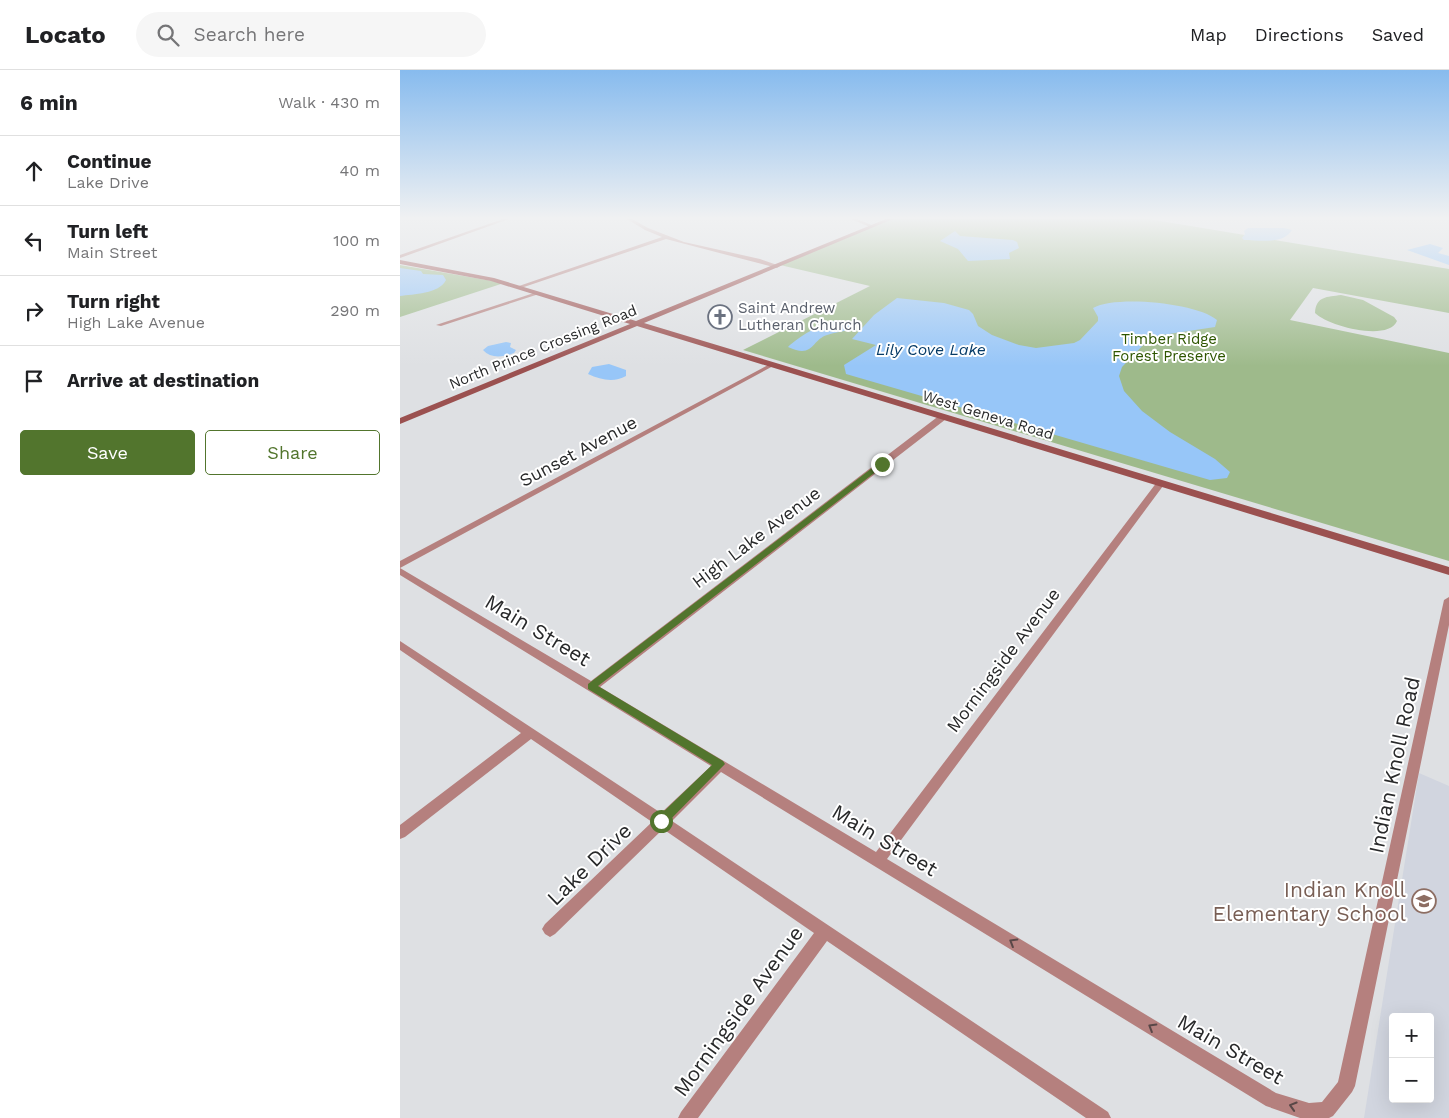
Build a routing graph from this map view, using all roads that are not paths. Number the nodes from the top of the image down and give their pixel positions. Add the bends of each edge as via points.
1 (434, 268) edge
2 (576, 268) edge
3 (771, 268) edge
4 (519, 287) junction
5 (539, 293) junction
6 (637, 323) junction
7 (439, 325) dead end
8 (772, 366) junction
9 (943, 417) junction
10 (400, 421) edge
11 (1160, 484) junction
12 (400, 565) edge
13 (400, 571) edge
14 (1449, 571) edge
15 (1449, 600) edge
16 (400, 645) edge
17 (591, 687) junction
18 (530, 733) junction
19 (720, 764) junction
20 (661, 821) junction
21 (400, 833) edge
22 (878, 860) junction
23 (550, 929) dead end
24 (824, 932) junction
25 (1346, 1086) joint
26 (687, 1118) edge
27 (1102, 1118) edge

1 - 4 main road, West Geneva Road
2 - 4 street
3 - 6 main road, North Prince Crossing Road
4 - 5 main road, West Geneva Road
5 - 6 main road, West Geneva Road
5 - 7 street
6 - 8 main road, West Geneva Road
6 - 10 main road, North Prince Crossing Road
8 - 9 main road, West Geneva Road
8 - 12 street, Sunset Avenue
9 - 11 main road, West Geneva Road
9 - 17 street, High Lake Avenue
11 - 14 main road, West Geneva Road
11 - 22 street, Morningside Avenue
13 - 17 street, Main Street
15 - 25 street, Indian Knoll Road
16 - 18 street
17 - 19 street, Main Street
18 - 20 street
18 - 21 street
19 - 20 street, Lake Drive
19 - 22 street, Main Street
20 - 23 street, Lake Drive
20 - 24 street
25 -> 22 street, Main Street via 1327,1110 1309,1112 1272,1100
24 - 26 street, Morningside Avenue
24 - 27 street

